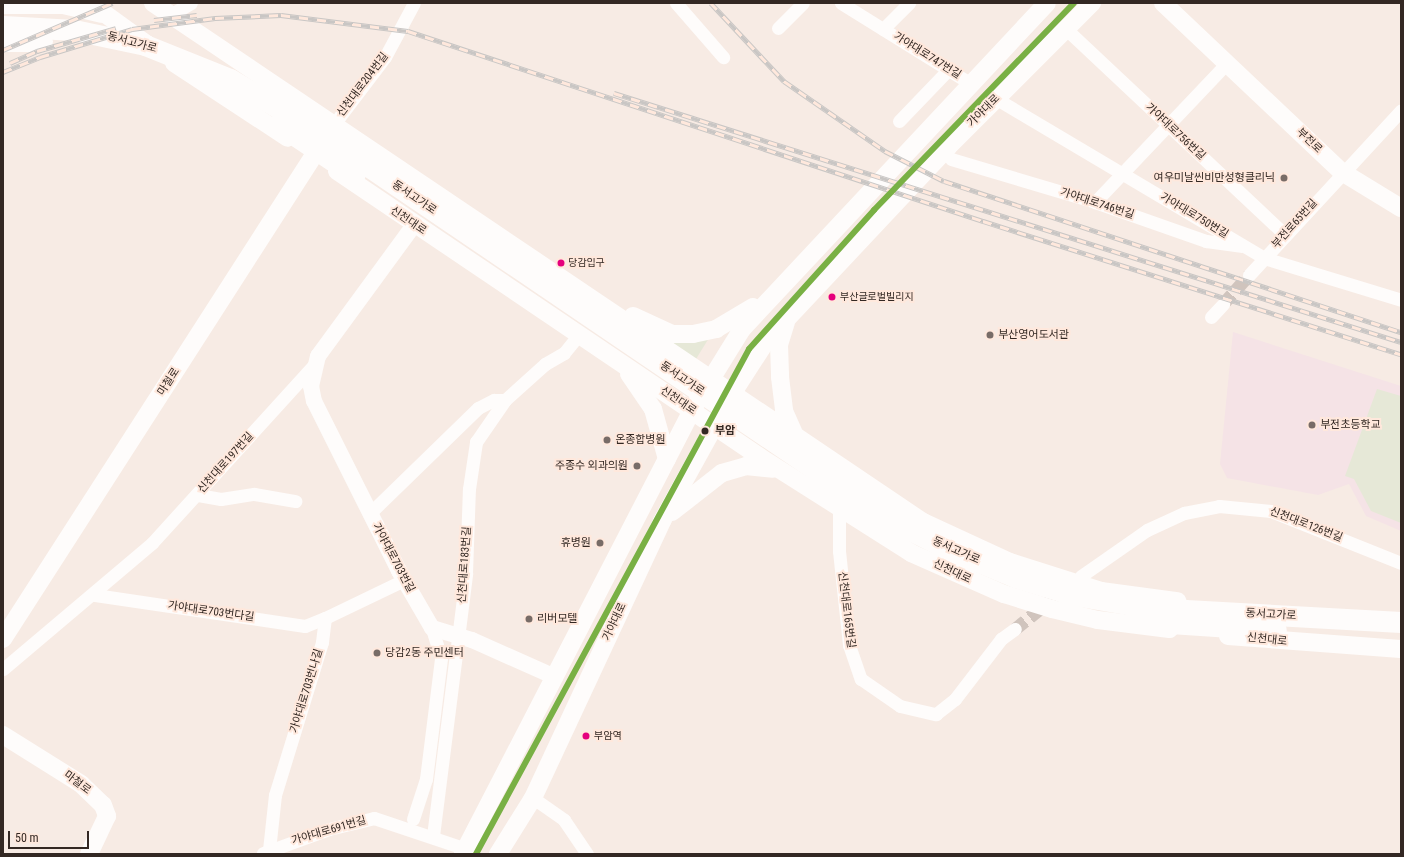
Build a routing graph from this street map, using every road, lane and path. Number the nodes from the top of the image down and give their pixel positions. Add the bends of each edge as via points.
1 (90, 3) edge
2 (153, 3) edge
3 (191, 3) edge
4 (414, 3) edge
5 (676, 3) edge
6 (803, 3) edge
7 (841, 3) edge
8 (909, 3) edge
9 (1092, 3) edge
10 (1163, 3) edge
11 (1043, 4) edge
12 (3, 6) edge
13 (106, 15) junction
14 (170, 15) junction
15 (3, 26) edge
16 (778, 28) dead end
17 (883, 29) junction
18 (1066, 29) junction
19 (3, 41) edge
20 (723, 57) dead end
21 (1227, 63) junction
22 (1028, 68) junction
23 (948, 70) junction
24 (966, 88) junction
25 (1000, 101) junction
26 (1401, 110) edge
27 (899, 121) dead end
28 (334, 124) junction
29 (1167, 124) junction
30 (314, 155) junction
31 (951, 159) junction
32 (1342, 172) junction
33 (1121, 173) junction
34 (1095, 202) junction
35 (1401, 208) edge
36 (414, 225) junction
37 (1285, 235) junction
38 (1244, 246) junction
39 (1264, 258) junction
40 (1249, 275) tunnel mouth
41 (576, 289) junction
42 (778, 291) junction
43 (1401, 300) edge
44 (1223, 304) tunnel mouth
45 (792, 311) junction
46 (1211, 317) dead end
47 (578, 336) junction
48 (606, 353) junction
49 (314, 365) junction
50 (711, 380) junction
51 (732, 394) junction
52 (505, 400) junction
53 (692, 410) junction
54 (715, 425) junction
55 (796, 438) junction
56 (667, 459) junction
57 (781, 471) junction
58 (198, 495) junction
59 (295, 501) dead end
60 (839, 507) junction
61 (369, 514) junction
62 (662, 521) junction
63 (1401, 563) edge
64 (1081, 576) dead end
65 (404, 580) junction
66 (95, 595) junction
67 (1401, 614) edge
68 (325, 618) junction
69 (1401, 622) edge
70 (432, 628) junction
71 (1015, 629) tunnel mouth
72 (458, 636) junction
73 (1401, 636) edge
74 (3, 639) edge
75 (1401, 649) edge
76 (3, 669) edge
77 (555, 677) junction
78 (3, 735) edge
79 (533, 798) junction
80 (413, 819) dead end
81 (433, 836) junction
82 (465, 851) edge
83 (265, 852) edge
84 (89, 854) edge
85 (498, 854) edge
86 (503, 854) edge
87 (587, 854) edge

1 - 13 main road, 신천대로
2 - 14 main road
3 - 14 street
4 - 28 street, 신천대로204번길 via 385,58
5 - 20 street
6 - 16 street
7 - 17 street, 가야대로747번길
8 - 17 street, 가야대로747번길
9 - 18 main road, 가야대로
10 - 21 main road, 부전로
11 - 24 main road
12 - 13 main road via 63,4
13 - 30 main road, 신천대로
14 - 28 main road
15 - 69 highway, 동서고가로 via 74,30 145,45 230,79 315,130 838,485 896,523 948,550 1074,595 1150,608
17 - 23 street, 가야대로747번길
18 - 22 main road, 가야대로
18 - 29 street, 가야대로756번길
19 - 73 highway, 동서고가로 via 64,43 138,57 240,101 831,497 938,560 1006,588 1076,609 1139,620 1193,626
21 - 29 street
21 - 32 main road, 부전로
22 - 25 main road
22 - 45 main road, 가야대로
23 - 24 street, 가야대로747번길
23 - 27 street
24 - 42 main road via 918,128 882,164
25 - 31 main road
25 - 33 street, 가야대로750번길
26 - 32 street, 부전로65번길
28 - 30 main road, 마철로
28 - 41 main road
29 - 33 street
29 - 37 street, 가야대로756번길
30 - 36 main road, 신천대로
30 - 74 main road, 마철로
31 - 34 street, 가야대로746번길
31 - 45 main road via 882,231
32 - 35 main road, 부전로
32 - 37 street, 부전로65번길
33 - 34 street
33 - 38 street, 가야대로750번길
34 - 38 street, 가야대로746번길 via 1206,241
36 - 47 main road, 신천대로
36 - 49 street, 신천대로197번길 via 327,340
37 - 39 street, 부전로65번길
38 - 39 street, 가야대로750번길
39 - 40 street, 부전로65번길
39 - 43 street, 가야대로750번길
41 - 42 main road via 672,334 716,329
41 - 50 main road
42 - 50 main road via 742,329
44 - 46 street
45 - 51 main road, 가야대로 via 767,340
45 - 55 main road via 779,344 784,411
47 - 48 main road, 신천대로
47 - 52 street, 신천대로183번길 via 564,353 545,364
48 - 53 main road, 신천대로
48 - 56 main road via 638,381 653,409
49 - 58 street, 신천대로197번길
49 - 61 street, 가야대로703번길 via 312,386 320,419
50 - 51 main road
50 - 53 main road
51 - 54 main road, 가야대로
51 - 55 main road
52 - 61 street via 494,400 478,408
52 - 72 street, 신천대로183번길 via 476,442
53 - 54 main road, 신천대로
53 - 56 main road
54 - 57 main road, 신천대로
54 - 62 main road, 가야대로
55 - 67 main road via 879,494 946,534 1010,562 1101,591 1200,604
56 - 77 main road
57 - 60 main road, 신천대로
57 - 62 main road via 760,465 727,471 703,486
58 - 59 street via 221,499 254,494
58 - 66 street, 신천대로197번길 via 152,544
60 - 71 street, 신천대로165번길 via 839,551 849,645 861,679 900,706 936,714 955,699 1001,639
60 - 75 main road, 신천대로 via 906,550 961,577 1052,609 1098,620 1277,642
61 - 65 street, 가야대로703번길
62 - 79 main road, 가야대로
63 - 64 street, 신천대로126번길 via 1271,511 1219,506 1184,513 1147,530
65 - 68 street
65 - 70 street, 가야대로703번길
66 - 68 street, 가야대로703번다길 via 305,626
66 - 76 street, 신천대로197번길
68 - 83 street, 가야대로703번나길 via 322,642 275,795
70 - 72 street
70 - 80 street via 441,658 426,779
72 - 77 street
72 - 81 street, 신천대로183번길
77 - 82 main road
78 - 84 main road, 마철로 via 80,784 103,805 107,816
79 - 85 main road, 가야대로
79 - 86 main road
79 - 87 street via 564,820
81 - 82 street, 가야대로691번길
81 - 83 street, 가야대로691번길 via 374,818

